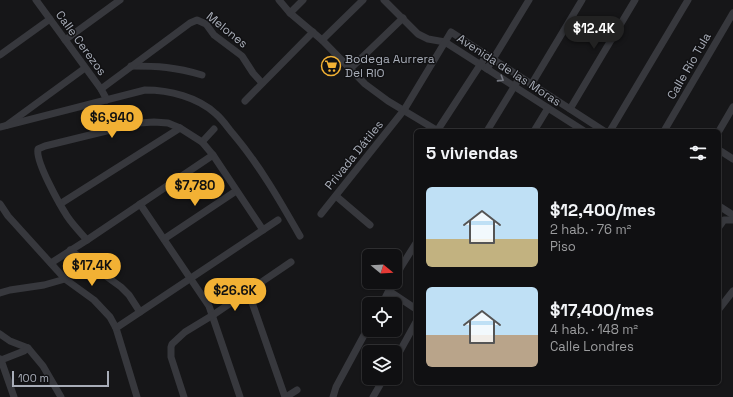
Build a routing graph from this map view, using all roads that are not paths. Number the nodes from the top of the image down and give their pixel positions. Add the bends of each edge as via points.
1 (36, 0) edge
2 (120, 0) edge
3 (279, 0) edge
4 (303, 0) edge
5 (363, 0) edge
6 (384, 0) edge
7 (529, 0) edge
8 (582, 0) edge
9 (635, 0) edge
10 (688, 0) edge
11 (290, 13) junction
12 (733, 13) edge
13 (403, 18) junction
14 (50, 19) junction
15 (313, 32) junction
16 (451, 32) joint
17 (65, 40) junction
18 (322, 40) junction
19 (445, 42) junction
20 (0, 55) edge
21 (490, 58) junction
22 (131, 66) junction
23 (85, 68) junction
24 (350, 68) junction
25 (484, 68) junction
26 (202, 75) dead end
27 (520, 77) junction
28 (262, 83) junction
29 (531, 85) junction
30 (514, 87) junction
31 (101, 89) junction
32 (107, 100) junction
33 (245, 100) dead end
34 (548, 108) junction
35 (733, 108) edge
36 (570, 109) junction
37 (404, 110) junction
38 (1, 128) edge
39 (180, 128) junction
40 (214, 129) dead end
41 (435, 129) edge
42 (439, 129) edge
43 (488, 129) edge
44 (535, 129) edge
45 (581, 129) edge
46 (601, 129) edge
47 (611, 129) edge
48 (665, 129) edge
49 (720, 129) edge
50 (202, 142) junction
51 (721, 151) edge
52 (213, 155) junction
53 (733, 159) edge
54 (236, 191) junction
55 (336, 196) junction
56 (0, 204) edge
57 (60, 204) junction
58 (140, 204) junction
59 (721, 207) edge
60 (321, 214) dead end
61 (733, 215) edge
62 (721, 218) edge
63 (278, 220) dead end
64 (733, 220) edge
65 (370, 225) dead end
66 (263, 230) junction
67 (300, 236) dead end
68 (164, 239) junction
69 (87, 240) junction
70 (414, 246) edge
71 (70, 250) junction
72 (291, 262) dead end
73 (51, 263) junction
74 (402, 265) edge
75 (65, 279) junction
76 (190, 279) junction
77 (248, 291) junction
78 (389, 291) joint
79 (733, 291) edge
80 (0, 293) edge
81 (386, 297) edge
82 (721, 306) edge
83 (414, 308) edge
84 (140, 312) junction
85 (213, 316) junction
86 (414, 326) edge
87 (116, 328) junction
88 (0, 334) edge
89 (363, 337) edge
90 (402, 347) edge
91 (28, 348) junction
92 (0, 359) edge
93 (380, 385) edge
94 (297, 390) dead end
95 (14, 397) edge
96 (61, 397) edge
97 (137, 397) edge
98 (184, 397) edge
99 (240, 397) edge
100 (286, 397) edge
101 (333, 397) edge
102 (373, 397) edge

1 - 14 street, Calle Cerezos
2 - 17 street
3 - 11 street
4 - 11 street
5 - 18 street
6 - 13 street, Avenida de las Moras
7 - 21 street
8 - 29 street
9 - 36 street
10 - 47 street
11 - 15 street
12 - 48 street, Calle Río Tula
13 - 19 street, Avenida de las Moras via 422,37
13 - 24 street
14 - 17 street, Calle Cerezos
14 - 20 street
15 - 18 street
15 - 28 street
16 - 19 street, Privada Dátiles
16 - 21 street, Avenida de las Moras
17 - 23 street, Calle Cerezos
18 - 24 street
19 - 25 street, Avenida de las Moras
19 - 37 street, Privada Dátiles
21 - 25 street
21 - 27 street, Avenida de las Moras
22 - 26 street via 160,66
22 - 28 street, Melones via 190,23 200,20 214,35 242,56
22 - 31 street
23 - 31 street, Calle Cerezos
23 - 38 street
24 - 37 street via 365,84
25 -> 30 street, Avenida de las Moras
25 - 42 street
27 - 29 street, Avenida de las Moras
27 - 30 street
28 - 33 street
29 - 36 street, Avenida de las Moras
30 - 34 street, Avenida de las Moras
30 - 43 street
31 - 32 street, Calle Cerezos
32 - 38 street
32 - 67 street via 145,90 165,91 190,99 216,114 248,153
34 - 44 street
34 - 45 street, Avenida de las Moras
35 - 49 street
36 - 46 street, Avenida de las Moras
37 - 41 street
37 - 55 street, Privada Dátiles
39 - 50 street
39 - 57 street
39 - 57 street via 168,123 139,123 40,147 39,161
40 - 50 street
50 - 52 street
51 - 53 street
52 - 54 street
52 - 58 street
54 - 66 street
54 - 68 street
55 - 60 street, Privada Dátiles
55 - 65 street
56 - 73 street
57 - 69 street
58 - 68 street
58 - 69 street
59 - 61 street
62 - 64 street
63 - 66 street
66 - 76 street
68 - 76 street
69 - 71 street
70 - 74 street
71 - 73 street
71 - 84 street via 121,287
72 - 77 street
73 - 75 street
75 - 80 street
75 - 87 street via 100,306
76 - 84 street
76 - 85 street
77 - 85 street
77 - 100 street
78 - 81 street
78 - 83 street
79 - 82 street
84 - 87 street
85 - 98 street via 181,335 172,344 171,357
85 - 99 street
86 - 90 street
87 - 97 street
88 - 91 street
89 - 101 street
91 - 92 street via 24,352
91 - 96 street via 43,366
92 - 95 street
93 - 102 street
94 - 100 street

